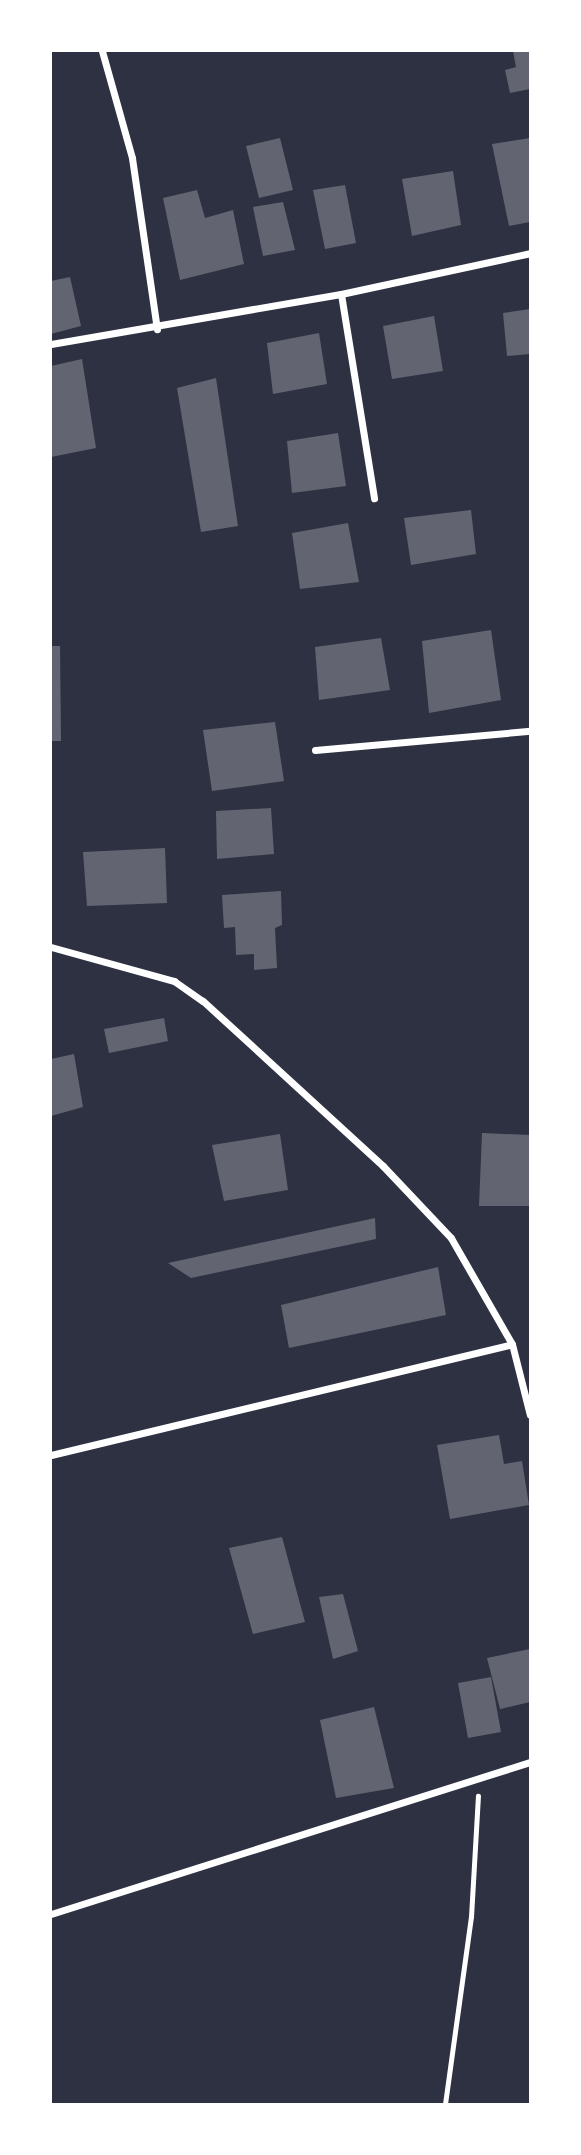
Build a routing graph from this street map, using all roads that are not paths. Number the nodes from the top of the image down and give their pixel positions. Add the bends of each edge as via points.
1 (102, 51) edge
2 (530, 253) edge
3 (341, 294) junction
4 (157, 328) junction
5 (51, 344) edge
6 (374, 498) dead end
7 (530, 731) edge
8 (315, 750) dead end
9 (51, 947) edge
10 (512, 1344) junction
11 (530, 1415) edge
12 (51, 1455) edge
13 (530, 1762) edge
14 (51, 1914) edge

1 - 4 street via 132,158
2 - 3 street
3 - 4 street
3 - 6 street
4 - 5 street
7 - 8 street
9 - 10 street via 174,981 203,1001 383,1166 451,1238
10 - 11 street
10 - 12 street
13 - 14 street

